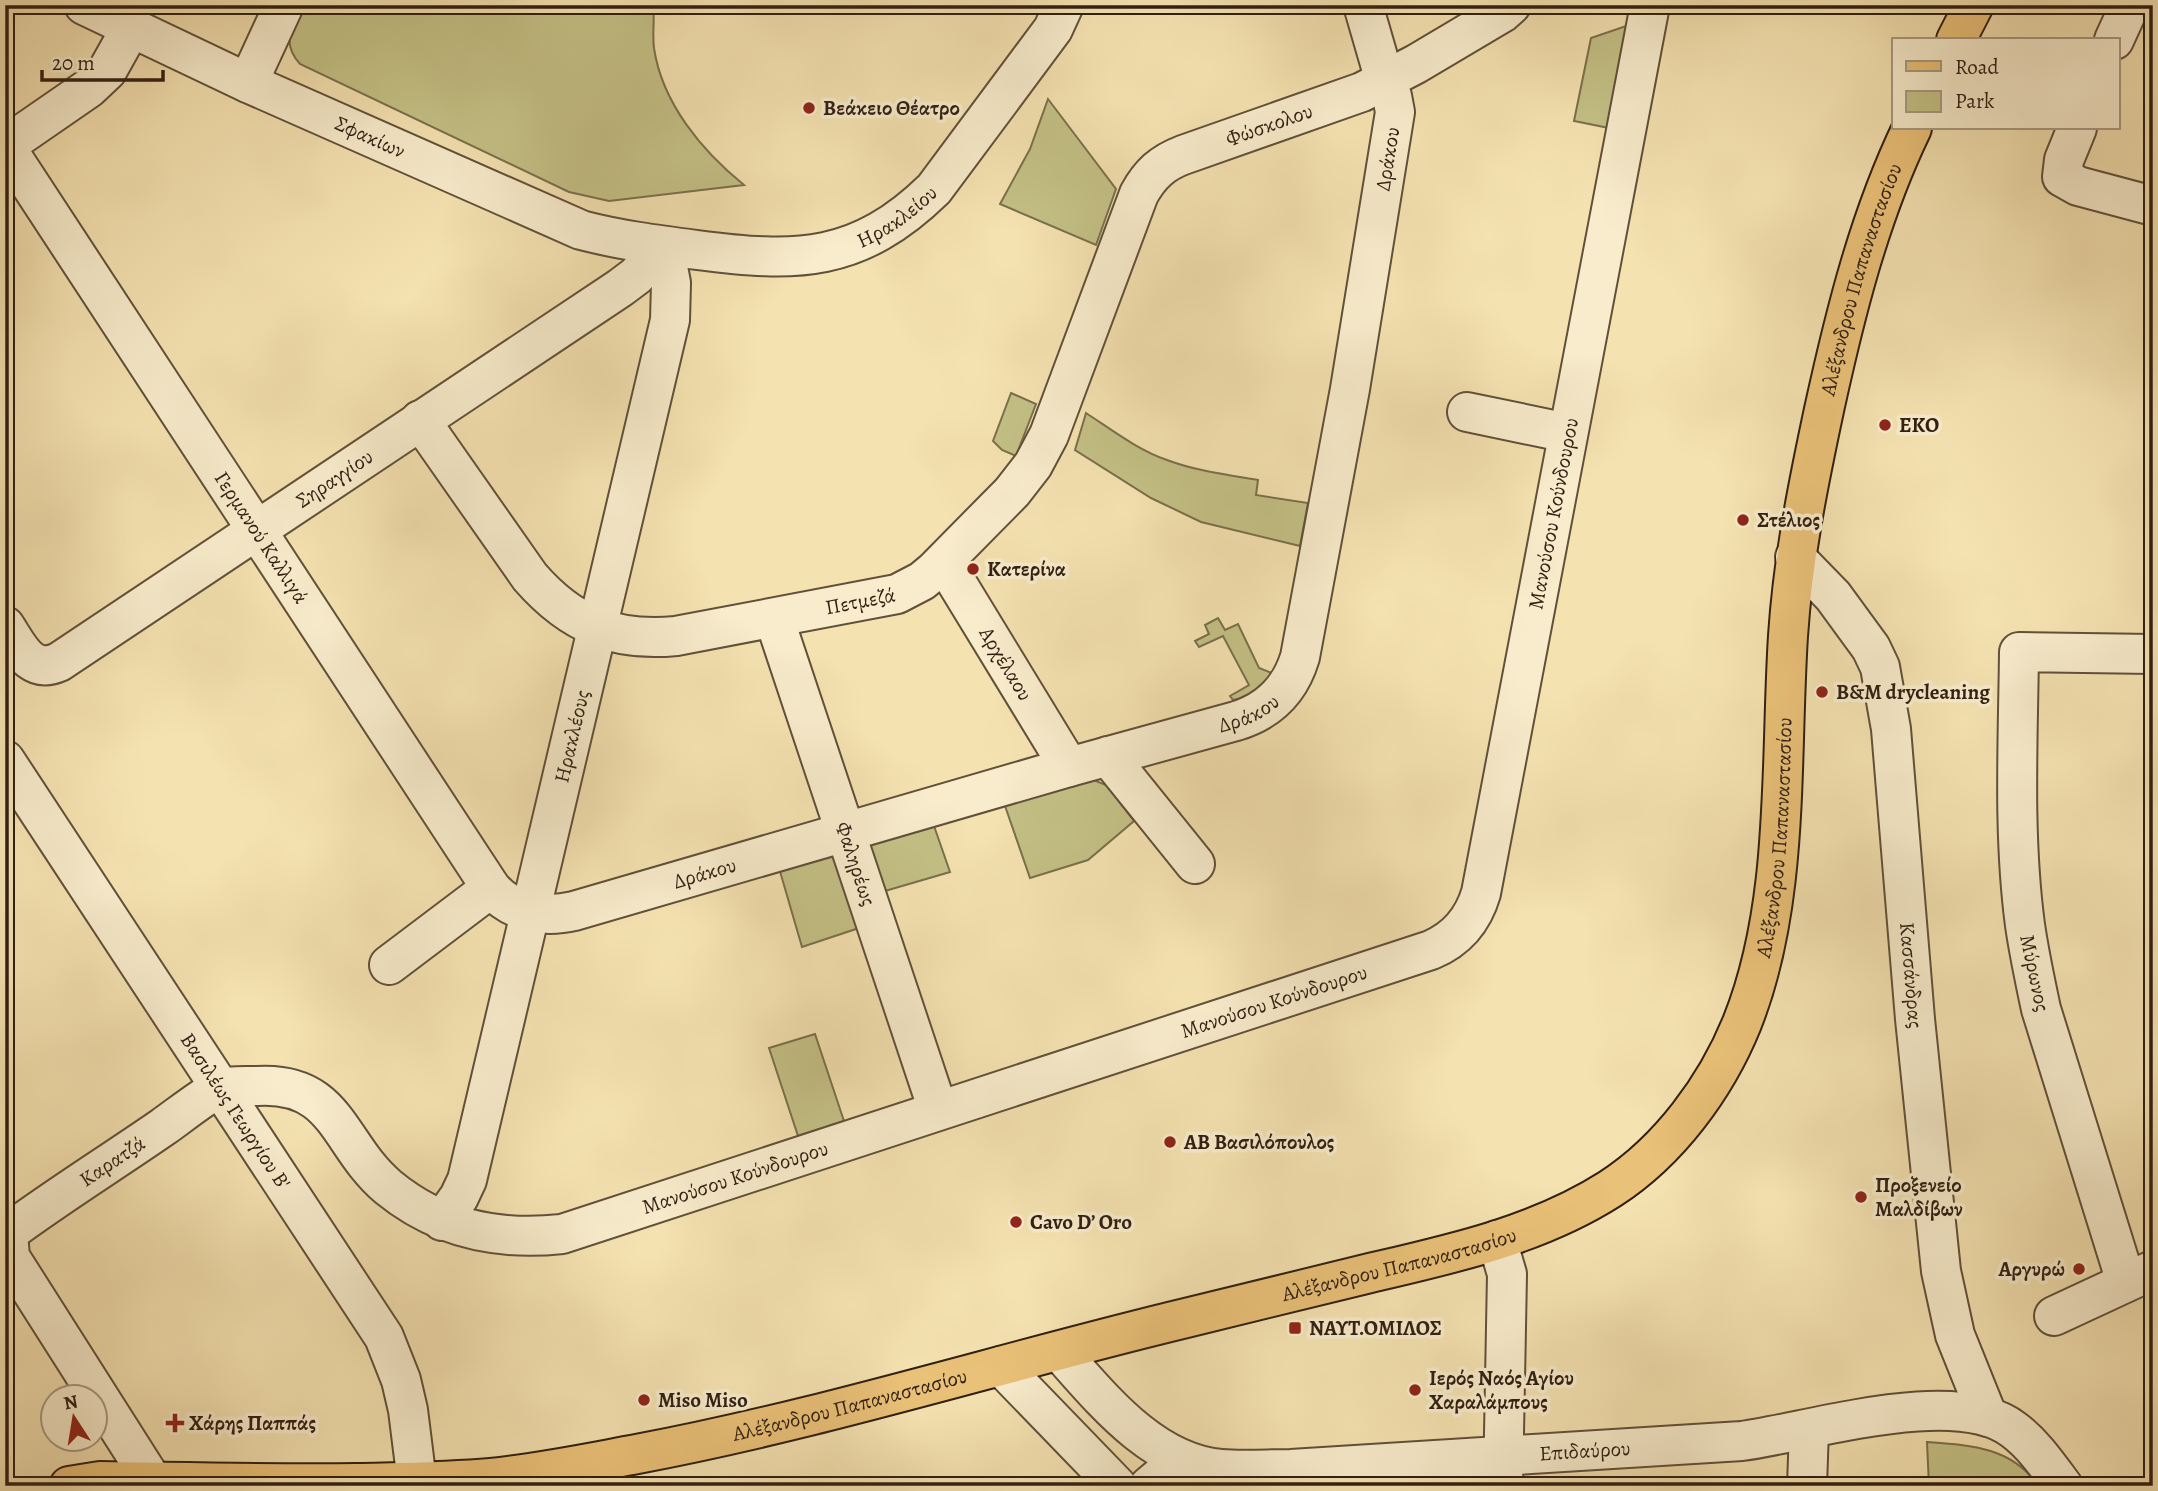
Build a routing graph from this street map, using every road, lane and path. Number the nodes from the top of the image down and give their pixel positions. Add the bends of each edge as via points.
1 (84, 5) edge
2 (284, 5) edge
3 (1083, 5) edge
4 (1363, 5) edge
5 (1511, 5) edge
6 (1650, 5) edge
7 (1974, 5) edge
8 (1058, 17) edge
9 (131, 28) junction
10 (1957, 38) edge
11 (1385, 81) junction
12 (247, 83) junction
13 (1911, 130) edge
14 (2076, 130) edge
15 (5, 146) edge
16 (1154, 172) joint
17 (2153, 206) edge
18 (664, 246) junction
19 (1467, 412) dead end
20 (420, 420) junction
21 (1568, 433) junction
22 (256, 529) junction
23 (1795, 557) junction
24 (944, 562) junction
25 (774, 618) junction
26 (5, 626) edge
27 (597, 628) junction
28 (2153, 654) edge
29 (1108, 756) junction
30 (5, 760) edge
31 (1069, 766) junction
32 (845, 832) junction
33 (1195, 864) dead end
34 (492, 888) junction
35 (530, 912) junction
36 (389, 965) dead end
37 (220, 1088) junction
38 (938, 1110) junction
39 (442, 1221) junction
40 (6, 1232) edge
41 (1497, 1240) junction
42 (2140, 1276) edge
43 (2054, 1316) dead end
44 (1059, 1351) junction
45 (1001, 1366) junction
46 (1989, 1417) junction
47 (1809, 1430) junction
48 (1180, 1460) junction
49 (1503, 1471) edge
50 (153, 1482) junction
51 (416, 1482) junction
52 (69, 1486) edge
53 (1117, 1486) edge
54 (1149, 1486) edge
55 (1807, 1486) edge
56 (2063, 1486) edge

1 - 9 street, Σφακίων
2 - 12 street
3 - 8 street, Ηρακλείου
4 - 11 street, Δράκου
5 - 11 street, Φώσκολου
6 - 21 street, Μανούσου Κούνδουρου
7 - 10 main road
8 - 18 street, Ηρακλείου via 934,189 868,239 838,250 784,257
9 - 12 street, Σφακίων
9 - 15 street via 98,79
11 - 16 street, Φώσκολου via 1175,158
11 - 29 street, Δράκου via 1395,112 1350,389 1296,668 1277,698 1247,718
12 - 18 street, Σφακίων via 581,230
13 - 23 main road, Αλέξανδρου Παπαναστασίου via 1851,294
14 - 17 street via 2062,177 2078,186
15 - 22 street, Γερμανού Καλλιγά
16 - 24 street, Πετμεζά via 1139,194 1042,451 1023,479
18 - 20 street, Σηραγγίου via 620,288
18 - 27 street, Ηρακλέους via 671,283 670,320
19 - 21 street
20 - 22 street, Σηραγγίου
20 - 27 street, Πετμεζά via 530,577 559,605
21 - 38 street, Μανούσου Κούνδουρου via 1482,893 1464,928 1430,950
22 - 26 street, Σηραγγίου via 53,665 38,665 26,658
22 - 34 street, Γερμανού Καλλιγά
23 - 41 main road, Αλέξανδρου Παπαναστασίου via 1778,858 1763,949 1742,1023 1694,1107 1645,1163 1583,1205
23 - 46 street, Κασσάνδρας via 1833,596 1880,667 1891,729 1914,1019 1941,1271 1955,1335
24 - 25 street, Πετμεζά via 897,594
24 - 31 street, Αρχέλαου
25 - 27 street, Πετμεζά via 653,638
25 - 32 street, Φαληρέως
27 - 35 street, Ηρακλέους
28 - 42 street, Μύρωνος via 2020,652 2018,780 2029,950 2041,1009
29 - 31 street, Δράκου
29 - 33 street
30 - 37 street, Βασιλέως Γεωργίου Β'
31 - 32 street, Δράκου
32 - 35 street, Δράκου via 574,911
32 - 38 street, Φαληρέως
34 - 35 street, Γερμανού Καλλιγά via 508,903
34 - 36 street
35 - 39 street, Ηρακλέους via 467,1180
37 - 39 street, Μανούσου Κούνδουρου via 284,1085 302,1090 330,1113 386,1185
37 - 40 street, Καρατζά
37 - 51 street, Βασιλέως Γεωργίου Β' via 384,1337 408,1410
38 - 39 street, Μανούσου Κούνδουρου via 562,1234 504,1236
40 - 50 street via 10,1256
41 - 44 main road, Αλέξανδρου Παπαναστασίου
41 - 49 street via 1507,1274
42 - 43 street
44 - 45 main road, Αλέξανδρου Παπαναστασίου
44 - 48 street, Επιδαύρου via 1151,1443
45 - 51 main road, Αλέξανδρου Παπαναστασίου via 757,1430 660,1450 489,1478
45 - 53 street
46 - 47 street, Επιδαύρου via 1896,1413
46 - 56 street via 2012,1428
47 - 49 street, Επιδαύρου
47 - 55 street
48 - 49 street, Επιδαύρου via 1221,1469
48 - 54 street
50 - 51 main road, Αλέξανδρου Παπαναστασίου
50 - 52 main road, Αλέξανδρου Παπαναστασίου via 100,1481

